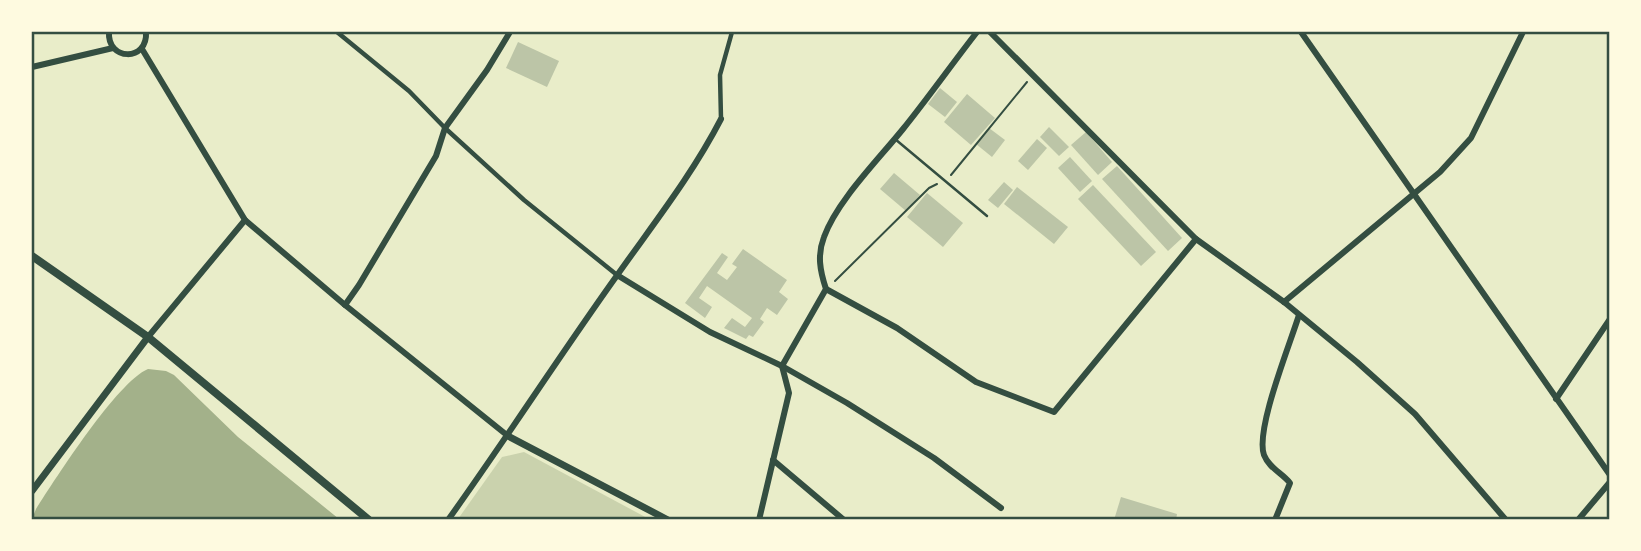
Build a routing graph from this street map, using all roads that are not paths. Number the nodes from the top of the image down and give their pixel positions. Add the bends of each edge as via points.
1 (109, 32) edge
2 (146, 32) edge
3 (337, 32) edge
4 (510, 32) edge
5 (732, 32) edge
6 (977, 32) edge
7 (989, 32) edge
8 (1301, 32) edge
9 (1523, 32) edge
10 (113, 48) junction
11 (142, 49) junction
12 (32, 67) edge
13 (721, 118) joint
14 (444, 128) junction
15 (895, 139) junction
16 (1414, 194) junction
17 (987, 216) dead end
18 (245, 220) junction
19 (1196, 239) junction
20 (32, 256) edge
21 (617, 275) junction
22 (826, 289) junction
23 (1284, 303) junction
24 (345, 304) junction
25 (1299, 315) junction
26 (1609, 318) edge
27 (148, 337) junction
28 (782, 366) junction
29 (1556, 399) junction
30 (508, 436) junction
31 (773, 460) junction
32 (1609, 475) edge
33 (1609, 482) edge
34 (32, 491) edge
35 (1001, 508) dead end
36 (369, 520) edge
37 (448, 520) edge
38 (668, 520) edge
39 (759, 520) edge
40 (844, 520) edge
41 (1276, 520) edge
42 (1506, 520) edge
43 (1578, 520) edge

1 - 10 street
2 - 11 street
3 - 14 street via 409,91
4 - 14 street
5 - 13 street via 720,75
6 - 15 street
7 - 19 street
8 - 16 street
9 - 16 street via 1471,138
10 - 11 street via 125,55
10 - 12 street
11 - 18 street
13 - 21 street via 677,195
14 - 21 street
14 - 24 street via 436,156
15 - 17 lane
15 - 22 street via 836,212 824,236 820,269
16 - 23 street
16 - 29 street
18 - 24 street
18 - 27 street
19 - 22 street via 1054,412 976,382 897,328
19 - 23 street
20 - 27 main road
21 - 28 street via 710,331
21 - 30 street
22 - 28 street
23 - 25 street
24 - 30 street
25 - 41 street via 1262,430 1267,461 1290,483
25 - 42 street via 1415,414
26 - 29 street
27 - 34 street
27 - 36 main road
28 - 31 street via 789,393
28 - 35 street via 934,458
29 - 32 street
30 - 37 street
30 - 38 street
31 - 39 street
31 - 40 street
33 - 43 street

